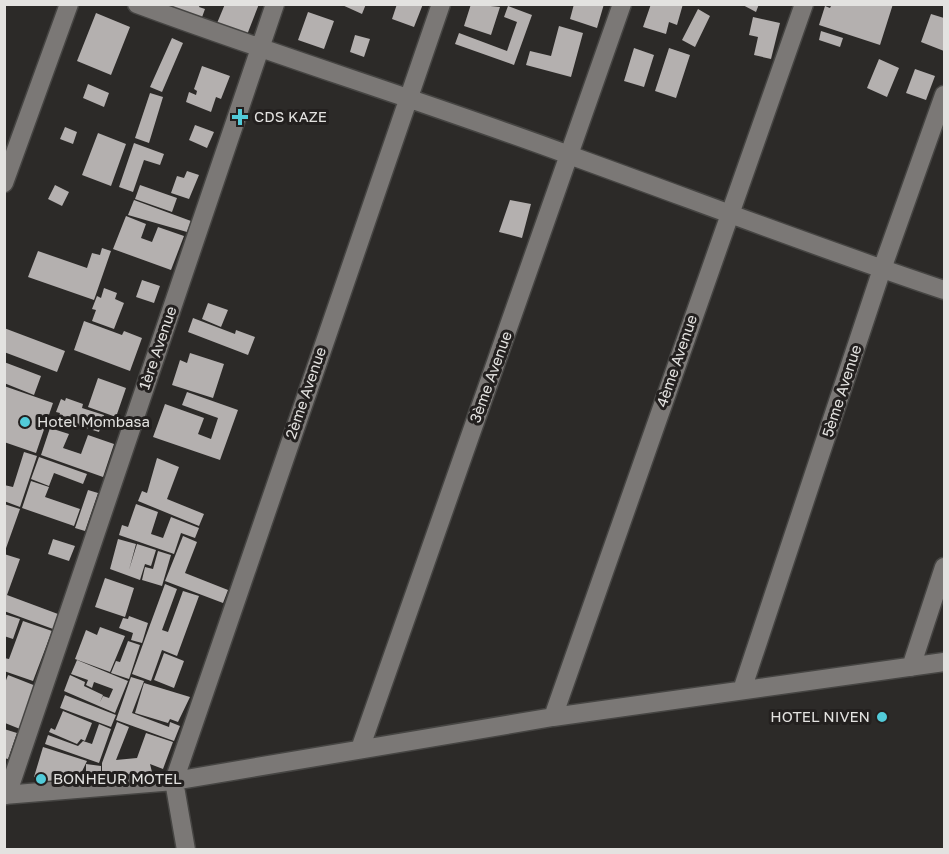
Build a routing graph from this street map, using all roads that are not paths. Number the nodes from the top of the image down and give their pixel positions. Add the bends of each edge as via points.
1 (69, 4) edge
2 (137, 4) edge
3 (275, 4) edge
4 (441, 4) edge
5 (622, 4) edge
6 (804, 4) edge
7 (258, 49) junction
8 (945, 95) edge
9 (408, 98) junction
10 (570, 155) junction
11 (4, 183) edge
12 (728, 214) junction
13 (882, 269) junction
14 (945, 290) edge
15 (945, 567) edge
16 (945, 662) edge
17 (911, 667) junction
18 (742, 690) junction
19 (553, 717) junction
20 (360, 748) junction
21 (174, 781) junction
22 (6, 795) edge
23 (186, 849) edge

1 - 11 street
2 - 7 street
3 - 7 street, 1ère Avenue
4 - 9 street, 2ème Avenue
5 - 10 street, 3ème Avenue
6 - 12 street, 4ème Avenue
7 - 9 street
7 - 22 street, 1ère Avenue
8 - 13 street, 5ème Avenue
9 - 10 street
9 - 21 street, 2ème Avenue
10 - 12 street
10 - 20 street, 3ème Avenue
12 - 13 street
12 - 19 street, 4ème Avenue
13 - 14 street
13 - 18 street, 5ème Avenue
15 - 17 street
16 - 17 street
17 - 18 street
18 - 19 street
19 - 20 street
20 - 21 street
21 - 22 street
21 - 23 street

